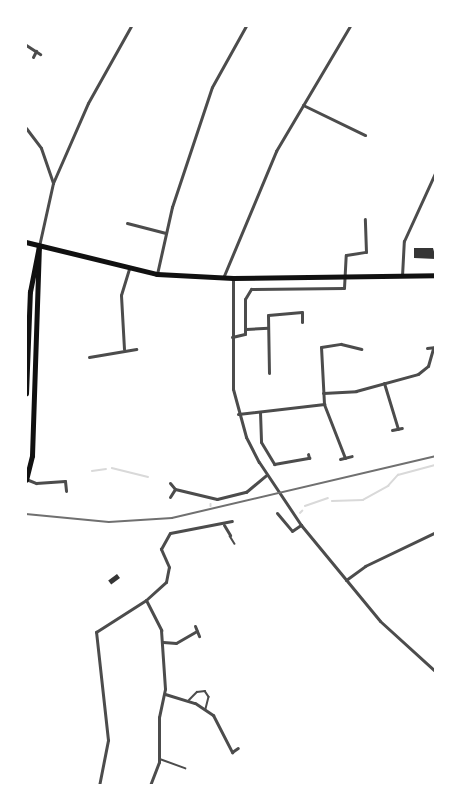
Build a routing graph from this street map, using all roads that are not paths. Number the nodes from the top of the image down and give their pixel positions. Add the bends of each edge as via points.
1 (131, 26) edge
2 (246, 26) edge
3 (350, 26) edge
4 (26, 45) edge
5 (33, 57) dead end
6 (303, 105) junction
7 (26, 128) edge
8 (365, 135) dead end
9 (435, 171) edge
10 (53, 183) junction
11 (364, 219) dead end
12 (128, 223) dead end
13 (166, 232) junction
14 (26, 242) edge
15 (39, 246) junction
16 (129, 269) junction
17 (157, 274) junction
18 (435, 275) edge
19 (402, 276) junction
20 (345, 277) junction
21 (223, 278) junction
22 (233, 278) junction
23 (28, 292) edge
24 (302, 322) dead end
25 (268, 328) junction
26 (245, 329) junction
27 (232, 337) junction
28 (434, 347) edge
29 (428, 348) dead end
30 (136, 349) dead end
31 (361, 349) dead end
32 (123, 350) junction
33 (89, 357) dead end
34 (269, 373) dead end
35 (384, 383) junction
36 (323, 393) junction
37 (26, 394) edge
38 (324, 404) junction
39 (260, 412) junction
40 (238, 414) junction
41 (392, 430) dead end
42 (308, 454) dead end
43 (352, 456) dead end
44 (345, 458) junction
45 (340, 459) dead end
46 (266, 475) junction
47 (26, 479) edge
48 (170, 483) dead end
49 (175, 489) junction
50 (66, 491) dead end
51 (170, 496) dead end
52 (277, 513) dead end
53 (232, 520) dead end
54 (224, 525) junction
55 (301, 525) junction
56 (435, 532) edge
57 (230, 535) joint
58 (235, 544) dead end
59 (346, 580) junction
60 (146, 600) junction
61 (195, 626) dead end
62 (197, 632) junction
63 (199, 636) dead end
64 (162, 642) junction
65 (435, 672) edge
66 (165, 694) junction
67 (189, 701) junction
68 (206, 710) junction
69 (237, 748) dead end
70 (159, 759) junction
71 (185, 768) dead end
72 (99, 786) edge
73 (150, 786) edge

1 - 10 street via 88,103
2 - 13 street via 212,87
3 - 6 street
4 - 5 street via 38,52
6 - 8 street
6 - 21 street via 272,158
7 - 10 street via 41,148
9 - 19 street via 404,241
10 - 15 street
11 - 20 street via 366,252 346,255
12 - 13 street
13 - 17 street
14 - 15 main road
15 - 16 main road
15 - 23 main road
15 - 47 main road via 32,456
16 - 17 main road
16 - 32 street via 121,296
17 - 21 main road
18 - 19 main road
19 - 20 main road
20 - 22 main road
20 - 26 street via 344,288 250,289 245,299
21 - 22 main road
22 - 27 street
23 - 37 main road
24 - 25 street via 302,312 273,313 268,315
25 - 26 street
25 - 34 street
26 - 27 street via 243,336
27 - 40 street via 231,372
28 - 29 street
28 - 35 street via 424,371
30 - 32 street
31 - 36 street via 341,344 321,347
32 - 33 street
35 - 36 street via 356,391
35 - 41 street via 400,428
36 - 38 street
38 - 39 street
38 - 44 street
39 - 40 street
39 - 42 street via 261,442 274,464 309,458
40 - 46 street
43 - 44 street
44 - 45 street
46 - 49 street via 246,492 217,499
46 - 55 street
47 - 50 street via 36,483 65,481
48 - 49 street
49 - 51 street
52 - 55 street via 291,531
53 - 54 street
54 - 57 street
54 - 60 street via 166,537 161,549 169,567 168,577
55 - 59 street
56 - 59 street via 365,566
57 - 58 lane
59 - 65 street via 394,636
60 - 64 street via 158,618
60 - 72 street via 103,624 94,637 108,740
61 - 62 street
62 - 63 street
62 - 64 street via 176,643
64 - 66 street
66 - 67 street
66 - 70 street via 159,717
67 - 68 street
67 - 68 lane via 197,692 205,691 209,697
68 - 69 street via 217,719 232,752
70 - 71 lane
70 - 73 street

